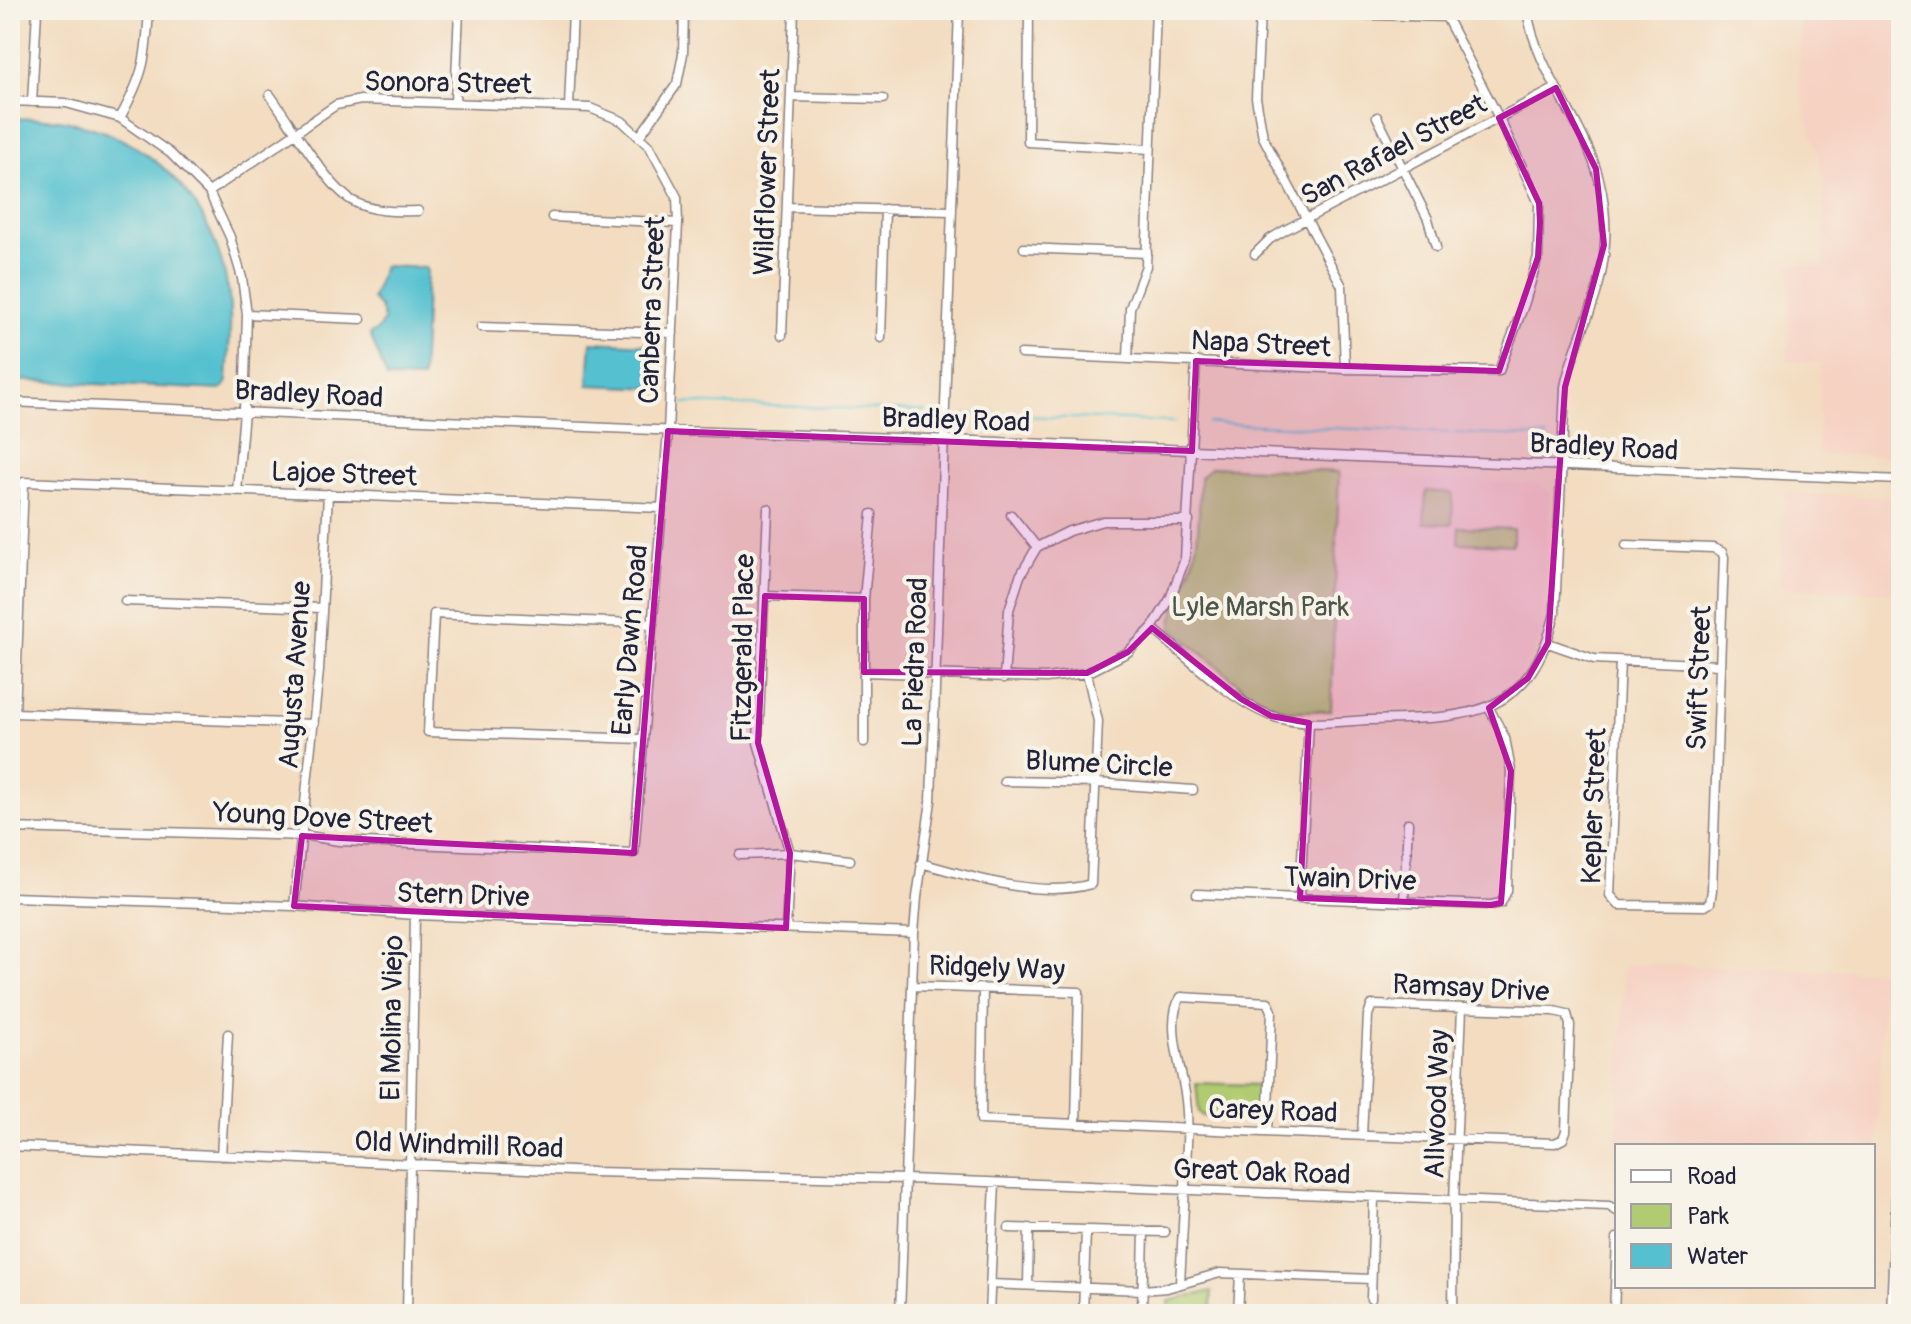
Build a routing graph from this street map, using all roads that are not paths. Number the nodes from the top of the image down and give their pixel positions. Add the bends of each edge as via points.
1 (37, 10) edge
2 (149, 10) edge
3 (459, 10) edge
4 (573, 10) edge
5 (684, 10) edge
6 (794, 10) edge
7 (959, 10) edge
8 (1029, 10) edge
9 (1156, 10) edge
10 (1527, 10) edge
11 (1556, 88) junction
12 (270, 95) dead end
13 (791, 97) junction
14 (883, 99) dead end
15 (10, 101) edge
16 (32, 102) junction
17 (455, 102) junction
18 (569, 107) junction
19 (1377, 117) dead end
20 (120, 118) junction
21 (1499, 118) junction
22 (298, 133) junction
23 (639, 137) junction
24 (1150, 149) junction
25 (1402, 170) junction
26 (209, 192) junction
27 (787, 207) junction
28 (885, 209) junction
29 (418, 211) dead end
30 (952, 211) junction
31 (552, 217) dead end
32 (1308, 218) junction
33 (678, 223) junction
34 (1436, 247) dead end
35 (1024, 248) dead end
36 (1147, 253) junction
37 (1255, 254) dead end
38 (247, 314) junction
39 (361, 319) dead end
40 (481, 327) dead end
41 (673, 333) junction
42 (782, 335) dead end
43 (881, 338) dead end
44 (1021, 354) dead end
45 (1128, 359) junction
46 (1196, 361) junction
47 (1345, 369) junction
48 (10, 402) edge
49 (244, 412) junction
50 (668, 431) junction
51 (944, 440) junction
52 (1192, 451) junction
53 (1561, 466) junction
54 (1901, 480) edge
55 (237, 491) junction
56 (328, 494) junction
57 (662, 508) junction
58 (768, 509) dead end
59 (872, 514) dead end
60 (1011, 515) dead end
61 (1189, 521) junction
62 (1626, 545) dead end
63 (1037, 547) junction
64 (765, 596) junction
65 (864, 599) junction
66 (125, 601) dead end
67 (322, 608) junction
68 (653, 624) junction
69 (1152, 628) junction
70 (1548, 643) junction
71 (13, 646) edge
72 (1620, 661) junction
73 (1719, 665) junction
74 (864, 672) junction
75 (1087, 673) junction
76 (936, 674) junction
77 (1004, 678) junction
78 (1489, 708) junction
79 (1309, 723) junction
80 (314, 724) junction
81 (643, 739) junction
82 (864, 742) dead end
83 (1004, 781) dead end
84 (1097, 783) junction
85 (1193, 790) dead end
86 (1408, 823) dead end
87 (10, 828) edge
88 (302, 836) junction
89 (634, 853) joint
90 (790, 853) junction
91 (740, 855) dead end
92 (850, 860) dead end
93 (921, 863) junction
94 (1197, 894) dead end
95 (10, 897) edge
96 (1300, 898) junction
97 (1404, 902) junction
98 (1710, 903) joint
99 (294, 906) junction
100 (415, 915) junction
101 (786, 928) junction
102 (914, 933) junction
103 (914, 986) junction
104 (983, 989) junction
105 (1462, 1008) junction
106 (228, 1034) dead end
107 (1901, 1104) edge
108 (1076, 1124) junction
109 (1187, 1129) junction
110 (1267, 1132) junction
111 (1362, 1136) junction
112 (1563, 1139) joint
113 (1456, 1140) junction
114 (10, 1146) edge
115 (221, 1156) junction
116 (409, 1164) junction
117 (907, 1179) junction
118 (995, 1183) junction
119 (1185, 1190) junction
120 (1374, 1198) junction
121 (1454, 1201) junction
122 (1615, 1209) edge
123 (1009, 1228) dead end
124 (1029, 1228) junction
125 (1086, 1230) junction
126 (1144, 1231) junction
127 (1165, 1232) dead end
128 (1240, 1274) junction
129 (1371, 1279) junction
130 (990, 1284) junction
131 (1180, 1284) junction
132 (1028, 1285) junction
133 (1084, 1288) junction
134 (1615, 1288) edge
135 (1143, 1290) junction
136 (1371, 1299) dead end
137 (407, 1314) edge
138 (900, 1314) edge
139 (989, 1314) edge
140 (1083, 1314) edge
141 (1142, 1314) edge
142 (1238, 1314) edge
143 (1452, 1314) edge
144 (1614, 1314) edge
145 (1892, 1314) edge

1 - 16 street
2 - 20 street via 143,69
3 - 17 street
4 - 18 street
5 - 23 street via 677,84
6 - 13 street, Wildflower Street
7 - 30 street, La Piedra Road
8 - 24 street via 1028,142
9 - 24 street
10 - 11 street via 1536,46
11 - 21 street, San Rafael Street
11 - 53 street via 1596,169 1605,231 1599,284 1568,372
12 - 22 street
13 - 14 street
13 - 27 street, Wildflower Street
15 - 16 street
16 - 20 street via 66,103
17 - 18 street, Sonora Street
17 - 22 street, Sonora Street via 361,100 336,105
18 - 23 street, Canberra Street via 590,108 622,121
19 - 25 street
20 - 26 street via 170,153
21 - 25 street, San Rafael Street
21 - 32 street via 1446,17 1260,12 1256,98 1263,137
21 - 47 street, Napa Street via 1539,203 1540,223 1538,257 1499,371
22 - 26 street, Sonora Street
22 - 29 street via 328,179 351,200 388,212
23 - 33 street, Canberra Street via 677,197
24 - 36 street
25 - 32 street, San Rafael Street
25 - 34 street
26 - 38 street via 230,237
27 - 28 street
27 - 42 street, Wildflower Street
28 - 30 street
28 - 43 street
30 - 51 street, La Piedra Road
31 - 33 street
32 - 37 street, San Rafael Street
32 - 47 street via 1342,286
33 - 41 street, Canberra Street
35 - 36 street
36 - 45 street via 1130,308
38 - 39 street
38 - 49 street
40 - 41 street
41 - 50 street, Canberra Street
44 - 45 street, Napa Street
45 - 46 street, Napa Street
46 - 47 street, Napa Street
46 - 52 street
48 - 49 street, Bradley Road
49 - 50 street, Bradley Road
49 - 55 street
50 - 51 street, Bradley Road
50 - 57 street, Early Dawn Road
51 - 52 street, Bradley Road
51 - 76 street, La Piedra Road
52 - 53 street, Bradley Road
52 - 61 street
53 - 54 street, Bradley Road
53 - 70 street via 1555,613
55 - 56 street, Lajoe Street
55 - 71 street, Lajoe Street via 24,482
56 - 57 street, Lajoe Street
56 - 67 street, Augusta Avenue
57 - 68 street, Early Dawn Road
58 - 64 street, Fitzgerald Place
59 - 65 street
60 - 63 street
61 - 63 street via 1103,521
61 - 69 street via 1185,559
62 - 73 street, Swift Street via 1722,552
63 - 77 street via 1009,610
64 - 65 street
64 - 90 street, Fitzgerald Place via 758,743
65 - 74 street
66 - 67 street
67 - 80 street, Augusta Avenue
68 - 81 street, Early Dawn Road
68 - 81 street via 434,614 428,732
69 - 75 street via 1128,652
69 - 79 street via 1241,699 1271,716
70 - 72 street via 1594,659
70 - 78 street via 1528,678
71 - 80 street via 15,713
72 - 73 street
72 - 98 street, Kepler Street via 1610,895 1619,905
73 - 98 street, Swift Street
74 - 76 street
74 - 82 street
75 - 77 street
75 - 84 street via 1098,721
76 - 77 street
76 - 93 street, La Piedra Road via 931,801
78 - 79 street via 1454,717
78 - 97 street, Twain Drive via 1505,738 1511,771 1507,891 1501,903 1491,905
79 - 96 street
80 - 88 street, Augusta Avenue
81 - 89 street, Early Dawn Road
83 - 84 street, Blume Circle
84 - 85 street, Blume Circle
84 - 93 street via 1091,884 1024,887
86 - 97 street
87 - 88 street, Young Dove Street
88 - 89 street, Young Dove Street
88 - 99 street, Augusta Avenue
90 - 91 street
90 - 92 street
90 - 101 street, Fitzgerald Place
93 - 102 street, La Piedra Road
94 - 96 street, Twain Drive
95 - 99 street, Stern Drive
96 - 97 street, Twain Drive
99 - 100 street, Stern Drive
100 - 101 street, Stern Drive
100 - 116 street, El Molina Viejo
101 - 102 street, Stern Drive
102 - 103 street, La Piedra Road
103 - 104 street, Ridgely Way
103 - 117 street, La Piedra Road
104 - 108 street, Carey Road via 981,1120
104 - 108 street, Ridgely Way via 1079,992
105 - 111 street, Ramsay Drive via 1372,1005
105 - 112 street, Ramsay Drive via 1567,1014
105 - 113 street, Allwood Way
106 - 115 street
107 - 145 main road
108 - 109 street, Carey Road
109 - 110 street, Carey Road
109 - 110 street via 1175,1030 1181,997 1268,1002 1272,1011
109 - 119 street
110 - 111 street, Carey Road
111 - 113 street, Carey Road
112 - 113 street, Carey Road
113 - 121 street, Allwood Way
114 - 115 street, Old Windmill Road
115 - 116 street, Old Windmill Road
116 - 117 street, Old Windmill Road
116 - 137 street, El Molina Viejo
117 - 118 street, Great Oak Road
117 - 138 street, La Piedra Road
118 - 119 street, Great Oak Road
118 - 130 street
119 - 120 street, Great Oak Road
119 - 131 street
120 - 121 street, Great Oak Road
120 - 129 street
121 - 122 street, Great Oak Road
121 - 143 street, Allwood Way
123 - 124 street
124 - 125 street
124 - 132 street
125 - 126 street
125 - 133 street
126 - 127 street
126 - 135 street
128 - 129 street
128 - 131 street via 1220,1273
128 - 142 street
129 - 136 street
130 - 132 street
130 - 139 street
131 - 135 street
132 - 133 street
133 - 135 street
133 - 140 street
134 - 144 street
135 - 141 street

